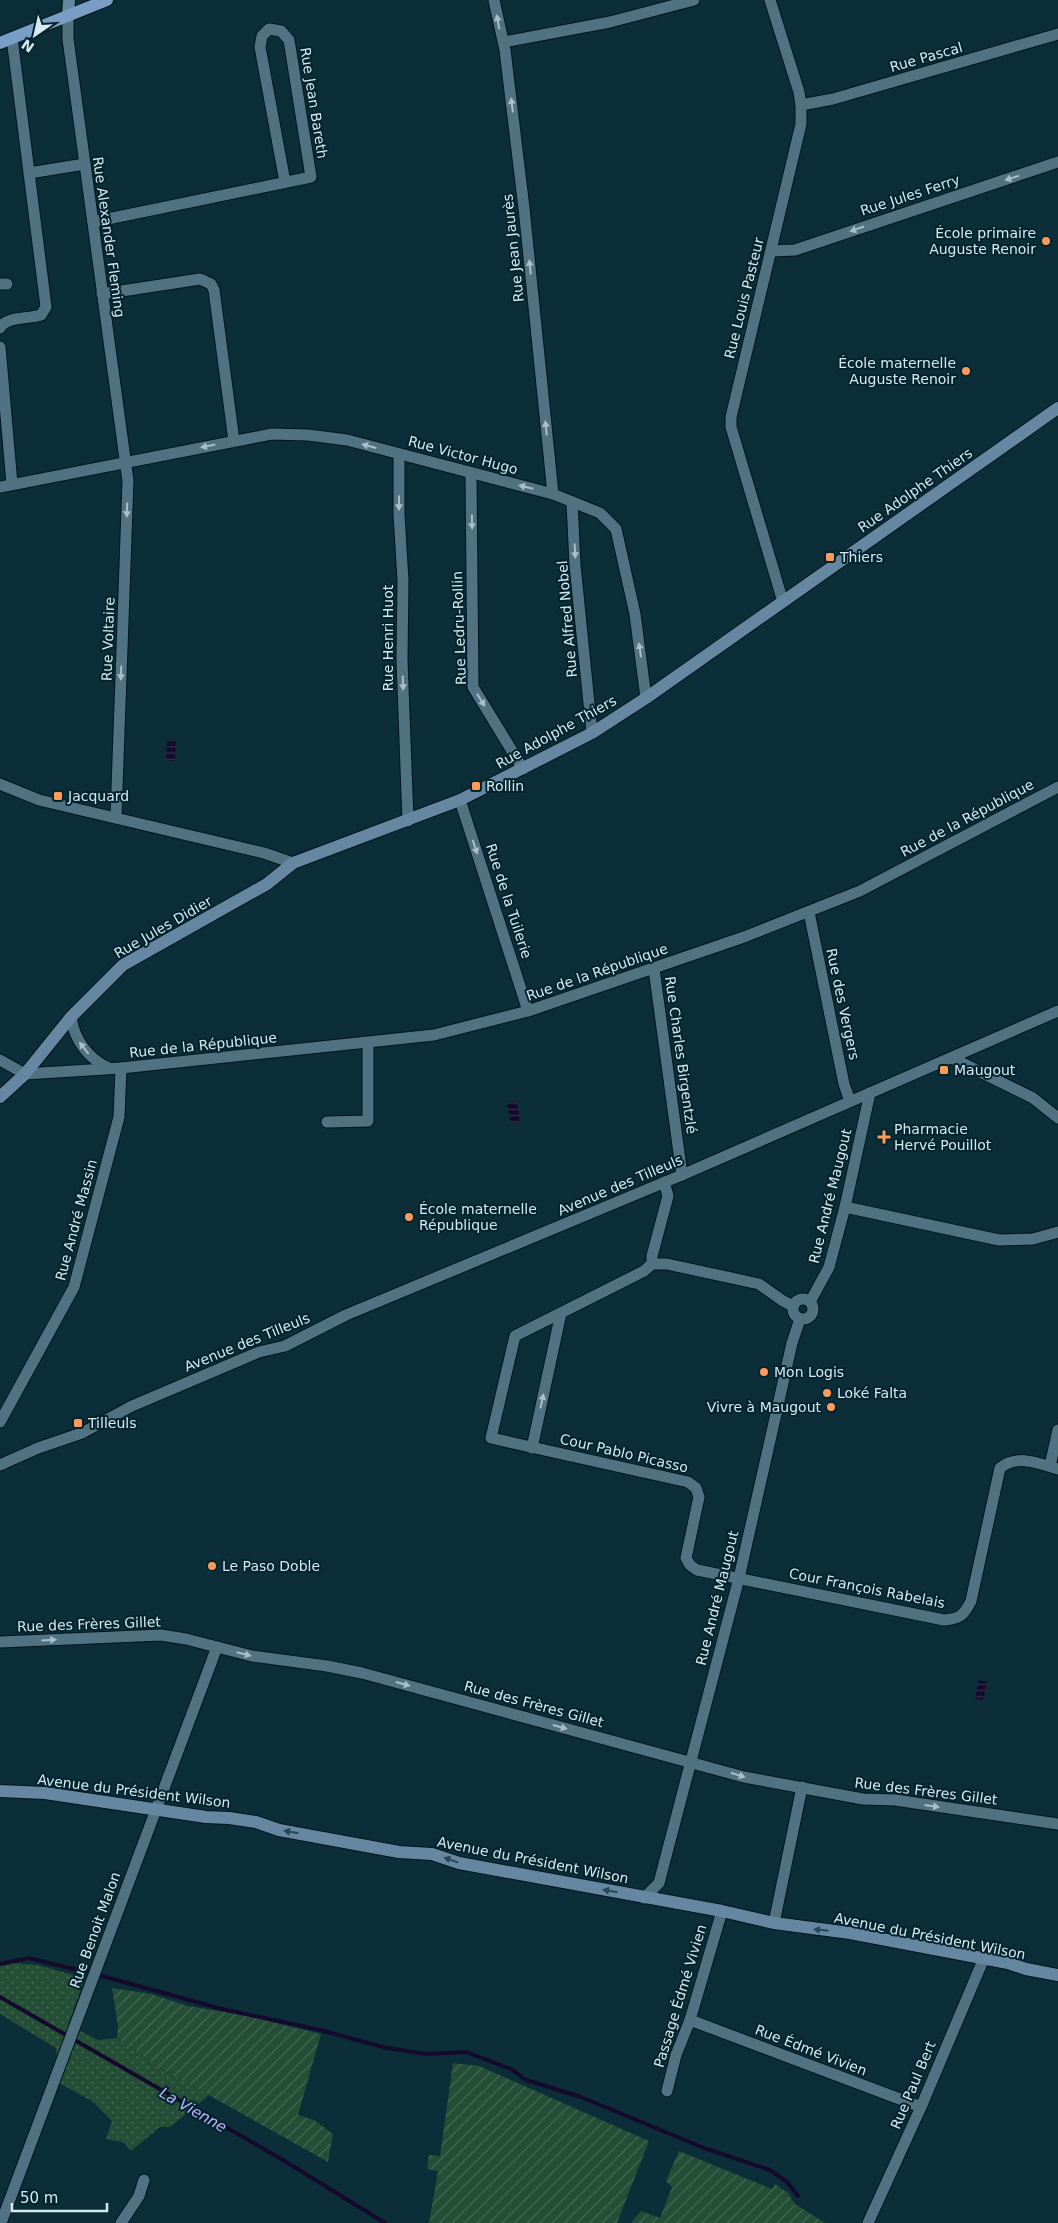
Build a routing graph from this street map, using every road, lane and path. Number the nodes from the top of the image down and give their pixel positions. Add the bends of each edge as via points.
1 (69, 0) edge
2 (107, 0) edge
3 (494, 0) edge
4 (694, 0) edge
5 (770, 0) edge
6 (68, 16) junction
7 (1058, 34) edge
8 (6, 40) edge
9 (504, 42) junction
10 (802, 106) junction
11 (1058, 162) edge
12 (84, 164) junction
13 (29, 173) junction
14 (285, 182) junction
15 (93, 222) junction
16 (771, 251) junction
17 (102, 294) junction
18 (0, 328) edge
19 (0, 347) edge
20 (1058, 408) edge
21 (234, 441) junction
22 (399, 454) junction
23 (124, 462) junction
24 (471, 473) junction
25 (12, 484) junction
26 (0, 486) edge
27 (553, 494) junction
28 (572, 502) junction
29 (783, 602) junction
30 (646, 698) junction
31 (592, 733) junction
32 (523, 768) junction
33 (0, 784) edge
34 (1058, 787) edge
35 (460, 800) junction
36 (116, 816) junction
37 (408, 821) junction
38 (293, 863) junction
39 (809, 912) junction
40 (654, 969) junction
41 (528, 1011) junction
42 (1058, 1011) edge
43 (71, 1017) junction
44 (368, 1043) junction
45 (952, 1058) junction
46 (0, 1060) edge
47 (116, 1069) junction
48 (25, 1074) junction
49 (870, 1093) junction
50 (0, 1096) edge
51 (850, 1101) junction
52 (1058, 1118) edge
53 (327, 1122) dead end
54 (682, 1175) junction
55 (664, 1182) junction
56 (845, 1207) junction
57 (1058, 1232) edge
58 (652, 1264) junction
59 (810, 1302) junction
60 (793, 1306) junction
61 (561, 1313) junction
62 (800, 1319) junction
63 (0, 1422) edge
64 (1058, 1430) edge
65 (532, 1448) junction
66 (0, 1465) edge
67 (1054, 1468) edge
68 (740, 1578) junction
69 (0, 1642) edge
70 (217, 1647) junction
71 (691, 1762) junction
72 (802, 1788) junction
73 (0, 1792) edge
74 (156, 1809) junction
75 (1058, 1824) edge
76 (659, 1883) junction
77 (644, 1898) junction
78 (670, 1903) junction
79 (722, 1911) junction
80 (774, 1923) junction
81 (984, 1958) junction
82 (1058, 1975) edge
83 (690, 2020) junction
84 (668, 2091) dead end
85 (921, 2108) junction
86 (144, 2180) dead end
87 (1, 2223) edge
88 (121, 2223) edge
89 (868, 2223) edge

1 - 6 street
2 - 6 main road
9 -> 3 street, Rue Jean Jaurès
4 - 9 street via 610,22
5 - 10 street, Rue Louis Pasteur
6 - 8 main road
6 - 12 street, Rue Alexander Fleming via 68,40
7 - 10 street, Rue Pascal
8 - 13 street
27 -> 9 street, Rue Jean Jaurès
10 - 16 street, Rue Louis Pasteur via 801,124
11 -> 16 street, Rue Jules Ferry via 795,250
12 - 13 street
12 - 15 street, Rue Alexander Fleming
13 - 18 street via 46,306 41,315 9,320
14 - 14 street, Rue Jean Bareth via 311,177 289,40 281,31 269,30 262,36 260,46
14 - 15 street, Rue Jean Bareth
15 - 17 street, Rue Alexander Fleming
16 - 29 street, Rue Louis Pasteur via 731,427
17 - 21 street via 200,279 211,284
17 - 23 street, Rue Alexander Fleming
19 - 25 street
20 - 29 street, Rue Adolphe Thiers
22 -> 21 street, Rue Victor Hugo via 347,440 308,435 272,434
21 -> 23 street, Rue Victor Hugo
22 - 24 street, Rue Victor Hugo
22 -> 37 street, Rue Henri Huot
23 - 25 street, Rue Victor Hugo
23 -> 36 street, Rue Voltaire via 128,481
27 -> 24 street, Rue Victor Hugo
24 -> 32 street, Rue Ledru-Rollin via 473,687
25 - 26 street, Rue Victor Hugo
27 - 28 street, Rue Victor Hugo
30 -> 28 street, Rue Victor Hugo via 635,614 616,529 600,513
28 -> 31 street, Rue Alfred Nobel
29 - 30 street, Rue Adolphe Thiers
30 - 31 street, Rue Adolphe Thiers
31 - 32 street, Rue Adolphe Thiers
32 - 35 street, Rue Adolphe Thiers
33 - 36 street via 40,800
34 - 39 street, Rue de la République via 860,891
35 - 37 street, Rue Adolphe Thiers
35 -> 41 street, Rue de la Tuilerie
36 - 38 street
37 - 38 street, Rue Adolphe Thiers
38 - 43 street, Rue Jules Didier via 266,884 123,966
39 - 40 street, Rue de la République
39 - 51 street, Rue des Vergers
40 - 41 street, Rue de la République
40 - 54 street, Rue Charles Birgentzlé
41 - 44 street, Rue de la République via 434,1035
42 - 45 street, Avenue des Tilleuls
47 -> 43 street via 100,1064 92,1057 74,1035
43 - 48 street, Rue Jules Didier
44 - 47 street, Rue de la République
44 - 53 street via 368,1122
45 - 49 street, Avenue des Tilleuls
45 - 52 street via 1033,1098
46 - 48 street
47 - 48 street, Rue de la République
47 - 63 street, Rue André Massin via 119,1117 74,1287
48 - 50 street, Rue Jules Didier
49 - 51 street, Avenue des Tilleuls
49 - 56 street, Rue André Maugout
51 - 54 street, Avenue des Tilleuls
54 - 55 street, Avenue des Tilleuls
55 - 58 street via 668,1196
55 - 66 street, Avenue des Tilleuls via 346,1315 286,1346 259,1352 132,1406 82,1432
56 - 57 street via 999,1240 1033,1239
56 - 59 street, Rue André Maugout via 829,1267
58 - 60 street via 667,1264 759,1284
58 - 61 street, Cour Pablo Picasso
59 - 60 street via 800,1299
59 - 62 street via 813,1307 811,1315
60 - 62 street via 794,1316
65 -> 61 street
61 - 65 street, Cour Pablo Picasso via 515,1336 491,1438
62 - 68 street, Rue André Maugout
64 - 67 street
65 - 68 street, Cour Pablo Picasso via 688,1482 696,1488 699,1497 686,1558 697,1570
67 - 68 street, Cour François Rabelais via 1021,1459 1000,1468 971,1601 965,1613 957,1619 944,1620
68 - 71 street, Rue André Maugout
69 -> 70 street, Rue des Frères Gillet via 161,1635
70 -> 71 street, Rue des Frères Gillet via 252,1656 362,1673
70 - 74 street, Rue Benoit Malon
71 -> 72 street, Rue des Frères Gillet via 744,1777
71 - 76 street, Rue André Maugout
72 -> 75 street, Rue des Frères Gillet
72 - 80 street
73 - 74 street, Avenue du Président Wilson via 45,1793
77 -> 74 street, Avenue du Président Wilson via 459,1863 432,1854 399,1852 279,1830 256,1822
74 - 87 street, Rue Benoit Malon
76 - 77 street
76 - 78 street
77 - 78 street, Avenue du Président Wilson
78 - 79 street, Avenue du Président Wilson
79 - 80 street, Avenue du Président Wilson
79 - 83 street, Passage Édmé Vivien
81 -> 80 street, Avenue du Président Wilson via 850,1933
81 - 82 street, Avenue du Président Wilson
81 - 85 street, Rue Paul Bert
83 - 84 street, Passage Édmé Vivien via 676,2055
83 - 85 street, Rue Édmé Vivien
85 - 89 street, Rue Paul Bert
86 - 88 street

